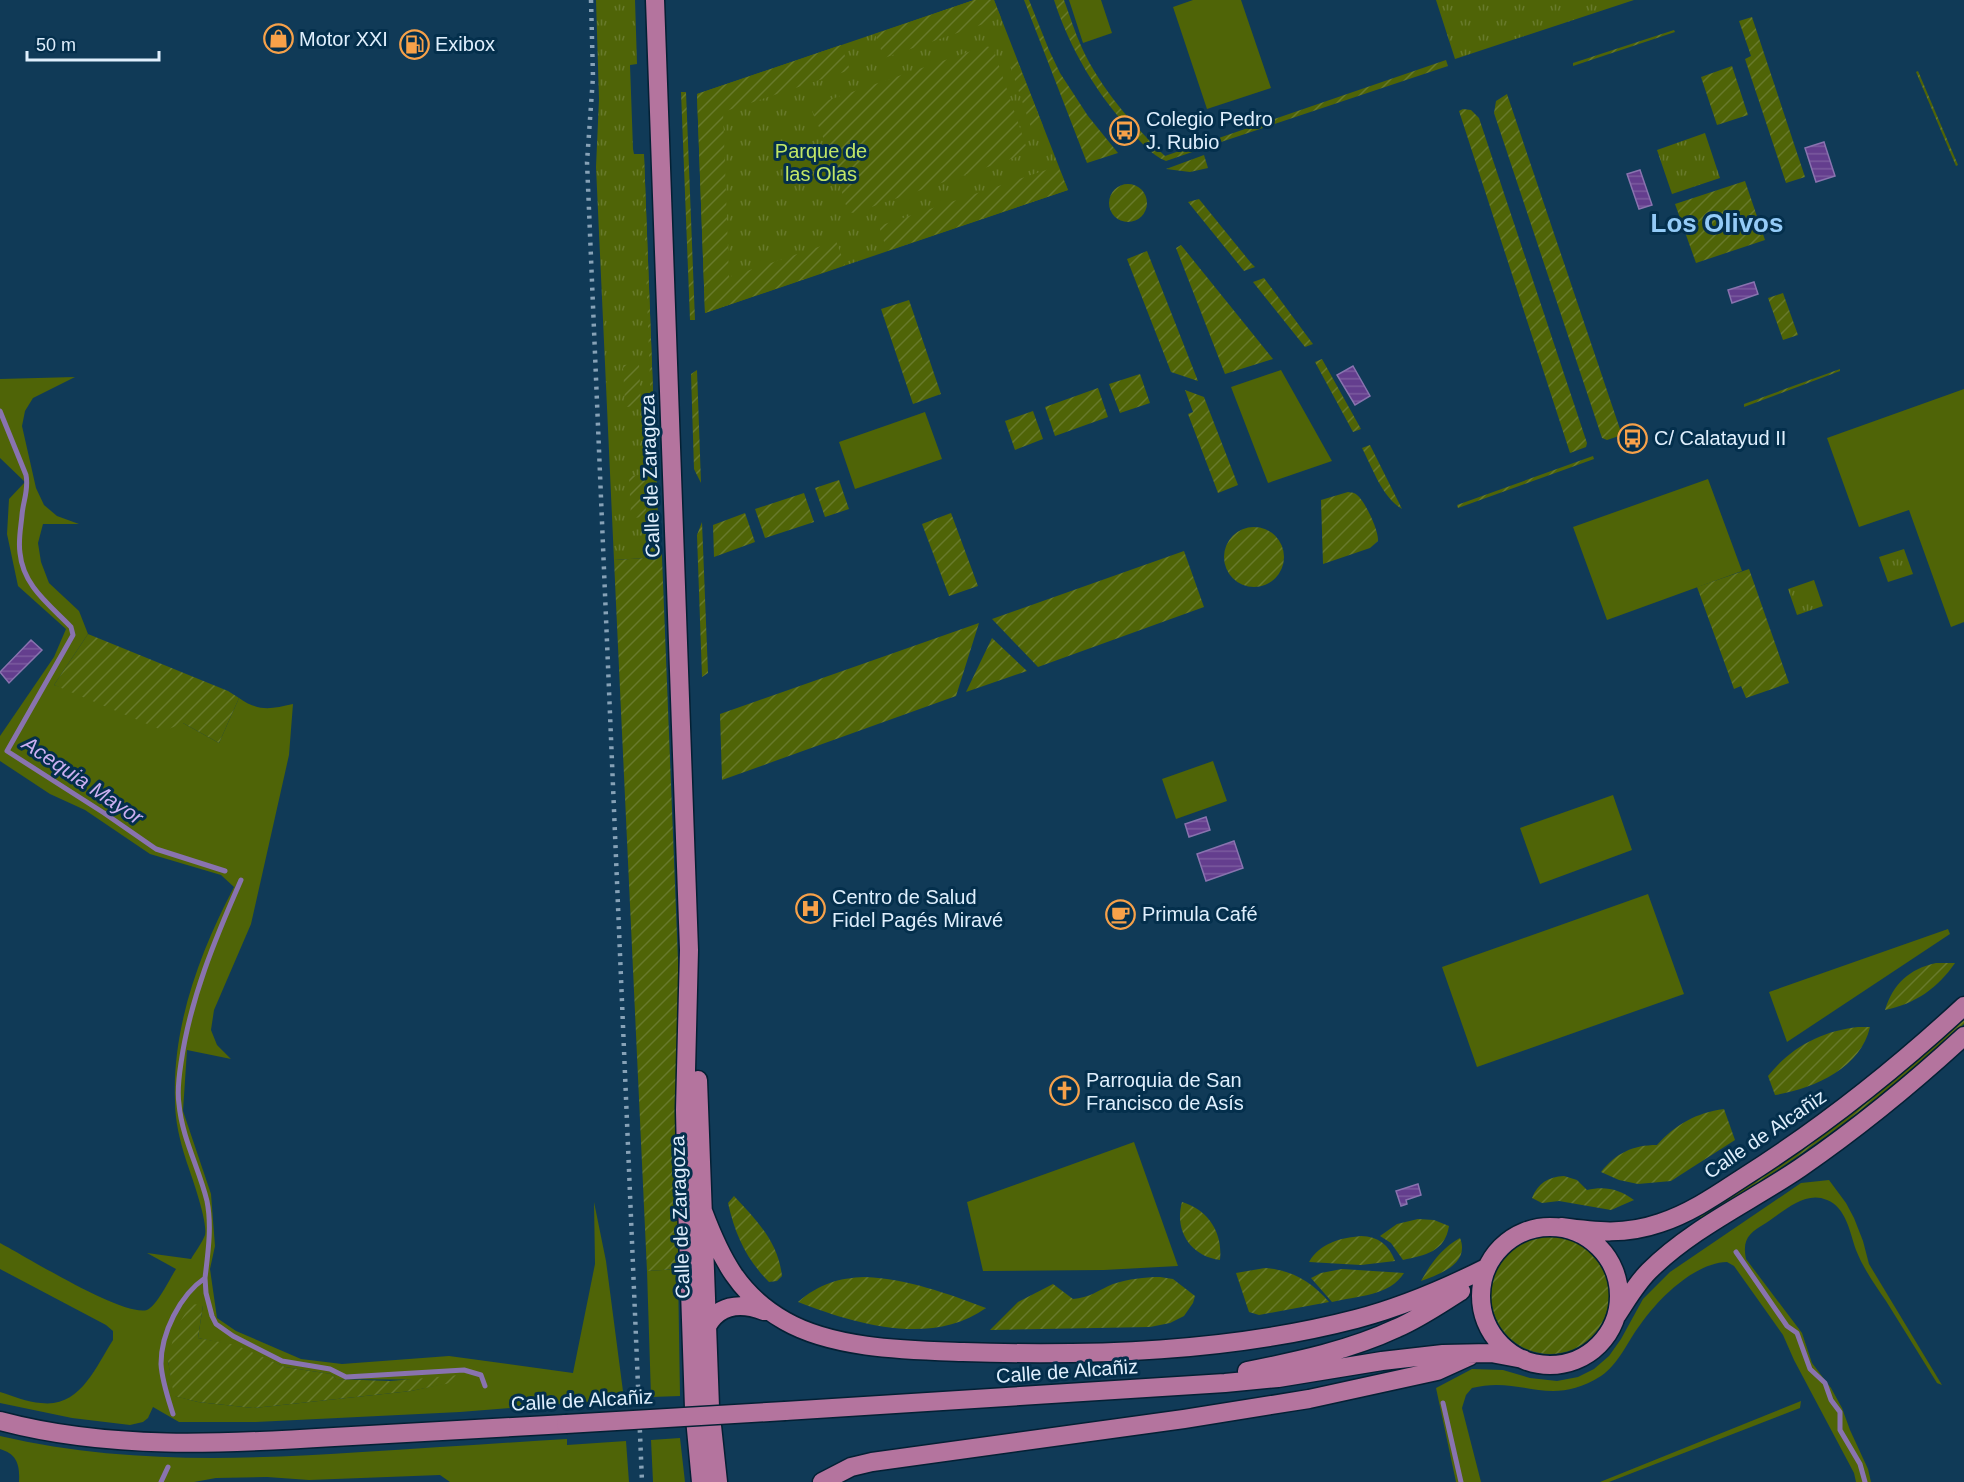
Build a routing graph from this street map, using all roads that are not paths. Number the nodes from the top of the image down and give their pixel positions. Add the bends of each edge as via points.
1 (655, 0) edge
2 (689, 950) junction
3 (1964, 1006) edge
4 (1964, 1036) edge
5 (703, 1211) junction
6 (1561, 1227) junction
7 (689, 1248) junction
8 (1485, 1272) junction
9 (773, 1314) junction
10 (1617, 1315) junction
11 (707, 1326) junction
12 (700, 1351) junction
13 (1474, 1353) junction
14 (1523, 1359) junction
15 (1169, 1386) junction
16 (0, 1421) edge
17 (701, 1482) edge
18 (710, 1482) edge
19 (718, 1482) edge
20 (822, 1482) edge

1 - 2 main road, Calle de Zaragoza
2 - 5 main road, Calle de Zaragoza
2 - 7 main road, Calle de Zaragoza
3 - 6 main road, Calle de Alcañiz via 1849,1104 1788,1149 1694,1207 1659,1223 1622,1232
4 - 10 main road via 1840,1139 1676,1247 1635,1287
5 - 9 main road via 732,1274
5 - 11 main road, Calle de Zaragoza
6 - 8 main road via 1536,1228 1513,1237 1500,1248
6 - 10 main road via 1592,1240 1613,1266 1618,1282
7 - 12 main road via 697,1290
7 - 17 main road, Calle de Zaragoza via 694,1408
8 - 9 main road via 1420,1299 1354,1319 1241,1340 1135,1350 999,1353 898,1349 814,1334
8 - 14 main road via 1480,1293 1487,1325 1496,1340
8 - 15 main road, Calle de Alcañiz via 1429,1312 1365,1341 1283,1364
9 - 11 main road via 748,1305 734,1306 721,1311
10 - 14 main road via 1605,1337 1587,1354 1555,1365
11 - 12 main road
11 - 19 main road, Calle de Zaragoza
12 - 18 main road
13 - 14 main road, Calle de Alcañiz
13 - 15 main road, Calle de Alcañiz via 1413,1356 1278,1378
13 - 20 main road via 1437,1371 1320,1397 873,1462 851,1467
15 - 16 main road, Calle de Alcañiz, bridge via 969,1401 191,1443 100,1438

